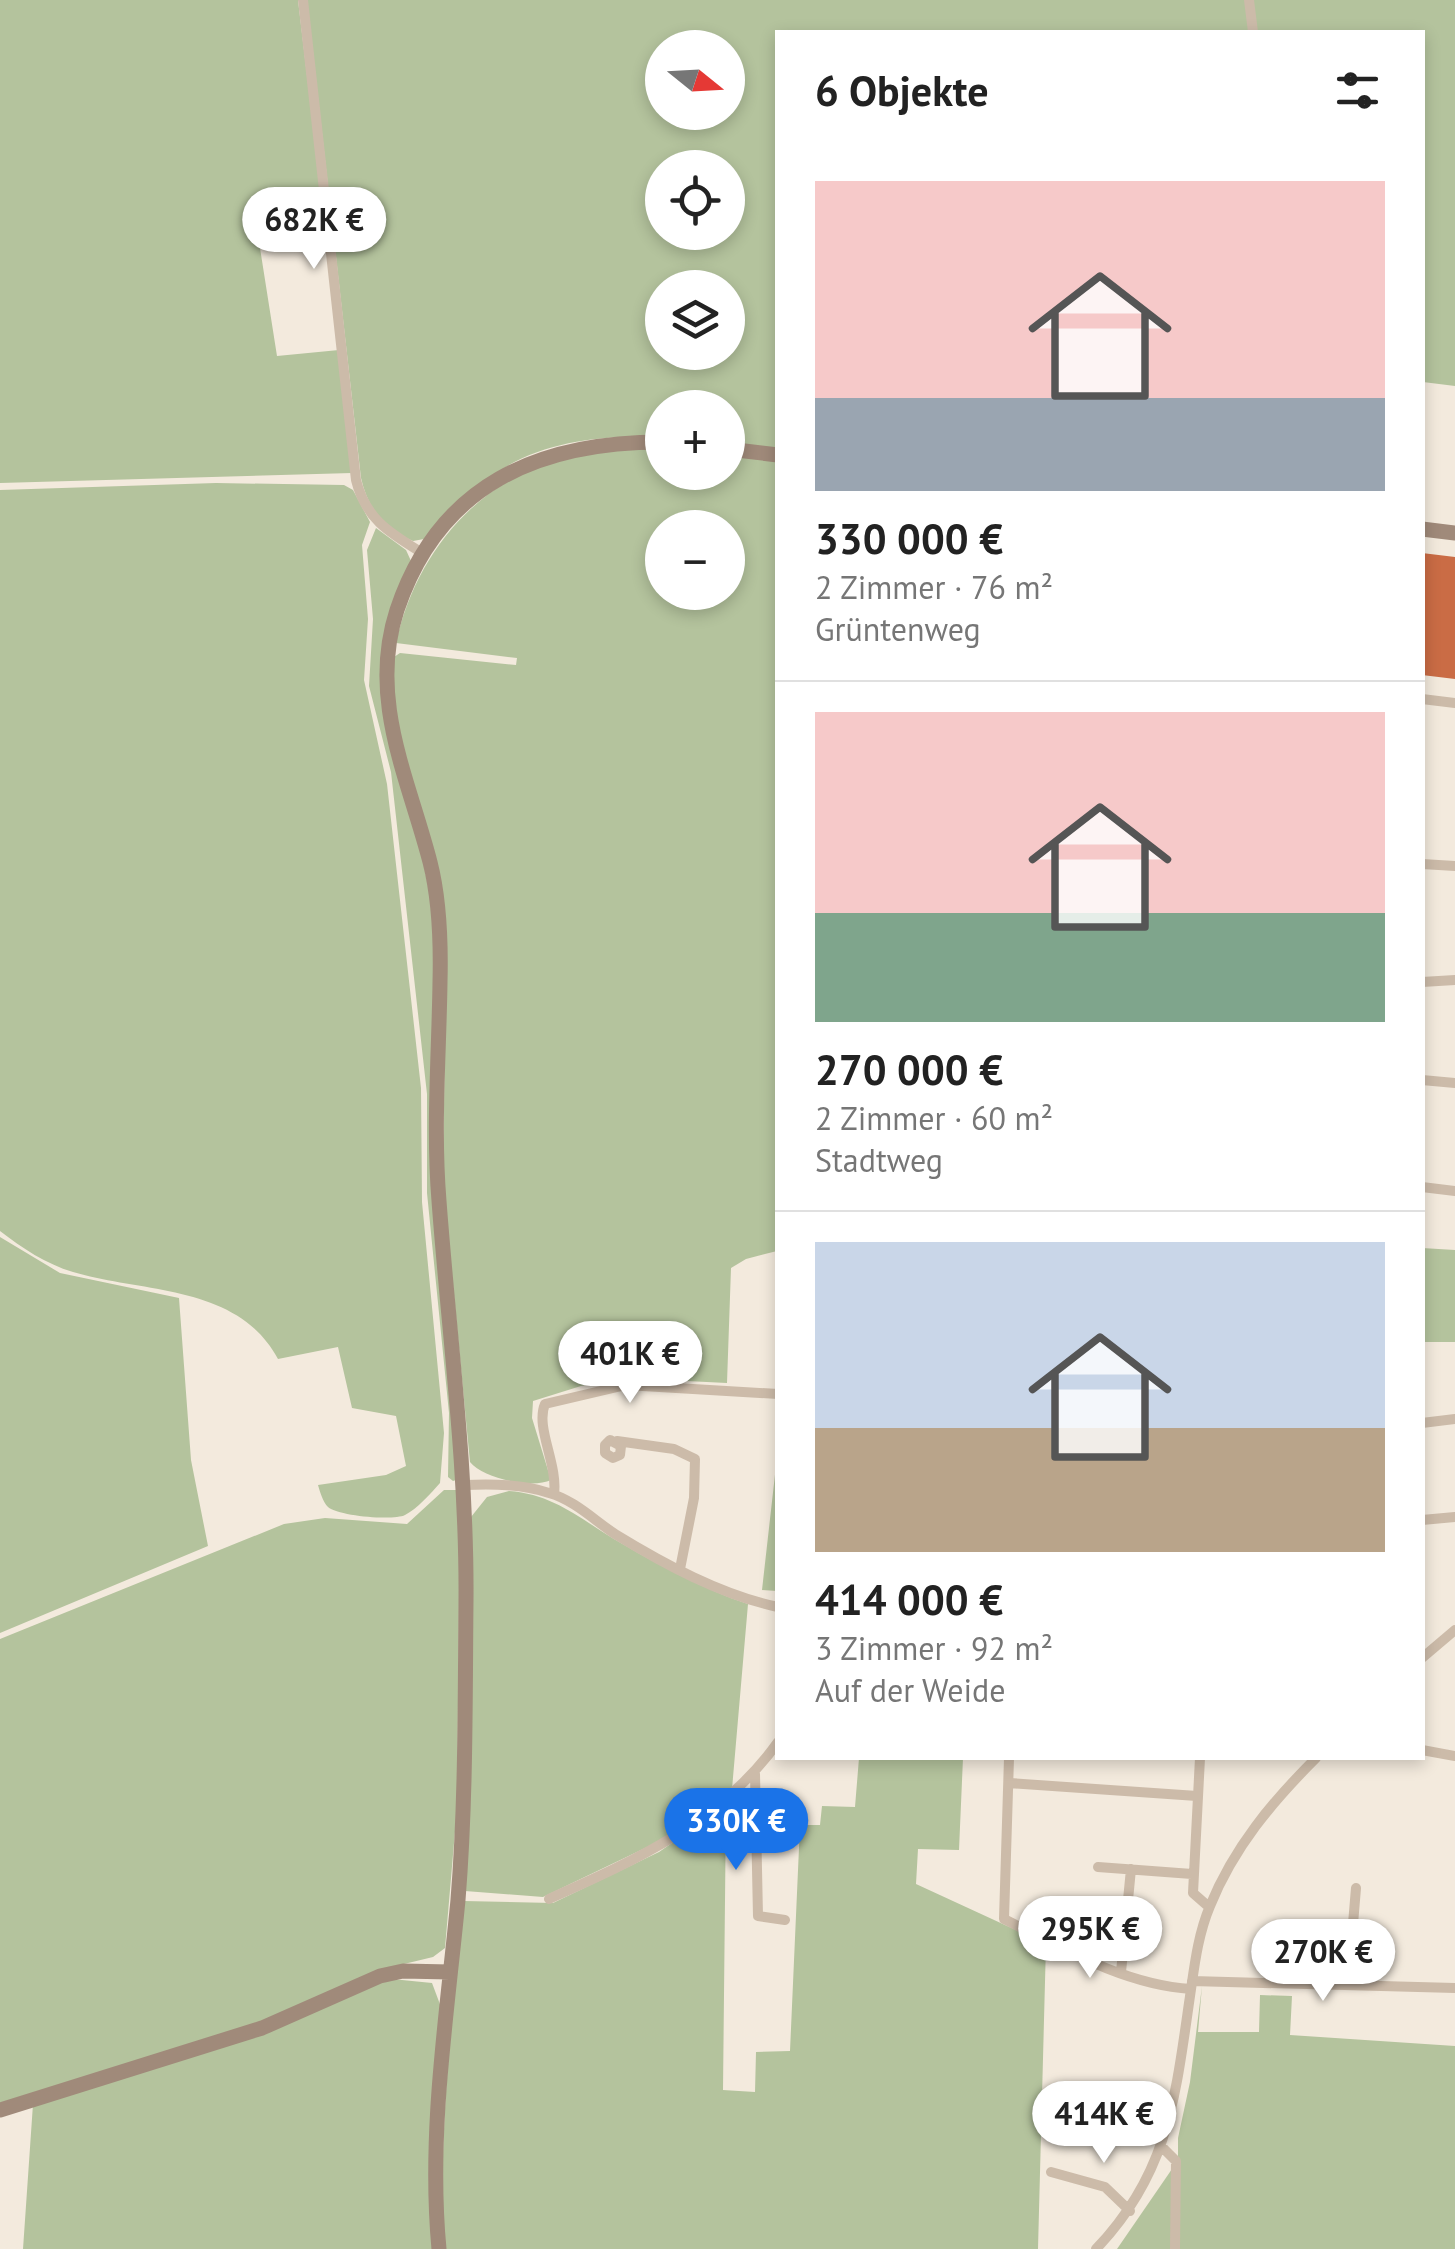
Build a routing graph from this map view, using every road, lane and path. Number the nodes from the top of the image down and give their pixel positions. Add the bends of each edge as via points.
1 (302, 0) edge
2 (1249, 0) edge
3 (1254, 30) edge
4 (645, 443) edge
5 (745, 451) edge
6 (775, 455) edge
7 (1425, 529) edge
8 (1455, 533) edge
9 (424, 554) junction
10 (1425, 699) edge
11 (1455, 702) edge
12 (1425, 864) edge
13 (1455, 866) edge
14 (1455, 980) edge
15 (1425, 982) edge
16 (1425, 1080) edge
17 (1455, 1083) edge
18 (1425, 1187) edge
19 (1455, 1190) edge
20 (775, 1394) edge
21 (1455, 1419) edge
22 (1425, 1423) edge
23 (617, 1441) dead end
24 (464, 1486) junction
25 (554, 1494) junction
26 (1455, 1517) edge
27 (1425, 1520) edge
28 (680, 1569) junction
29 (775, 1606) edge
30 (1455, 1630) edge
31 (1425, 1655) edge
32 (775, 1746) edge
33 (1425, 1751) edge
34 (1455, 1756) edge
35 (1009, 1760) edge
36 (1200, 1760) edge
37 (1314, 1760) edge
38 (755, 1774) junction
39 (1009, 1783) junction
40 (1197, 1796) junction
41 (1098, 1867) dead end
42 (1130, 1869) junction
43 (1192, 1874) junction
44 (1356, 1888) dead end
45 (549, 1899) dead end
46 (1210, 1907) junction
47 (785, 1920) dead end
48 (450, 1972) junction
49 (1121, 1972) junction
50 (1348, 1984) junction
51 (1191, 1985) junction
52 (1455, 1988) edge
53 (0, 2110) edge
54 (1162, 2147) junction
55 (1051, 2172) dead end
56 (1130, 2211) junction
57 (439, 2249) edge
58 (1096, 2249) edge
59 (1176, 2249) edge

1 - 9 street via 356,480 376,523
2 - 3 street
4 - 9 street via 588,445 507,473 454,514
5 - 6 street
7 - 8 street
9 - 24 street via 391,630 386,698 439,920 436,1160
10 - 11 street
12 - 13 street
14 - 15 street
16 - 17 street
18 - 19 street
20 - 25 street via 626,1385 545,1404 540,1415 556,1470
21 - 22 street
23 - 28 street via 674,1449 695,1459
24 - 25 street
24 - 48 street via 462,1819
25 - 28 street
26 - 27 street
28 - 29 street
30 - 31 street
32 - 38 street
33 - 34 street
35 - 39 street
36 - 40 street
37 - 46 street via 1234,1854
38 - 45 street via 688,1829
38 - 47 street via 758,1916
39 - 40 street
39 - 49 street via 1004,1919
40 - 43 street
41 - 42 street
42 - 43 street
42 - 49 street
43 - 46 street via 1193,1892
44 - 50 street
46 - 51 street
48 - 53 street via 392,1972 262,2028
48 - 57 street via 437,2146
49 - 51 street via 1167,1988
50 - 51 street
50 - 52 street
51 - 54 street
54 - 56 street
54 - 59 street via 1176,2161
55 - 56 street via 1105,2187
56 - 58 street

